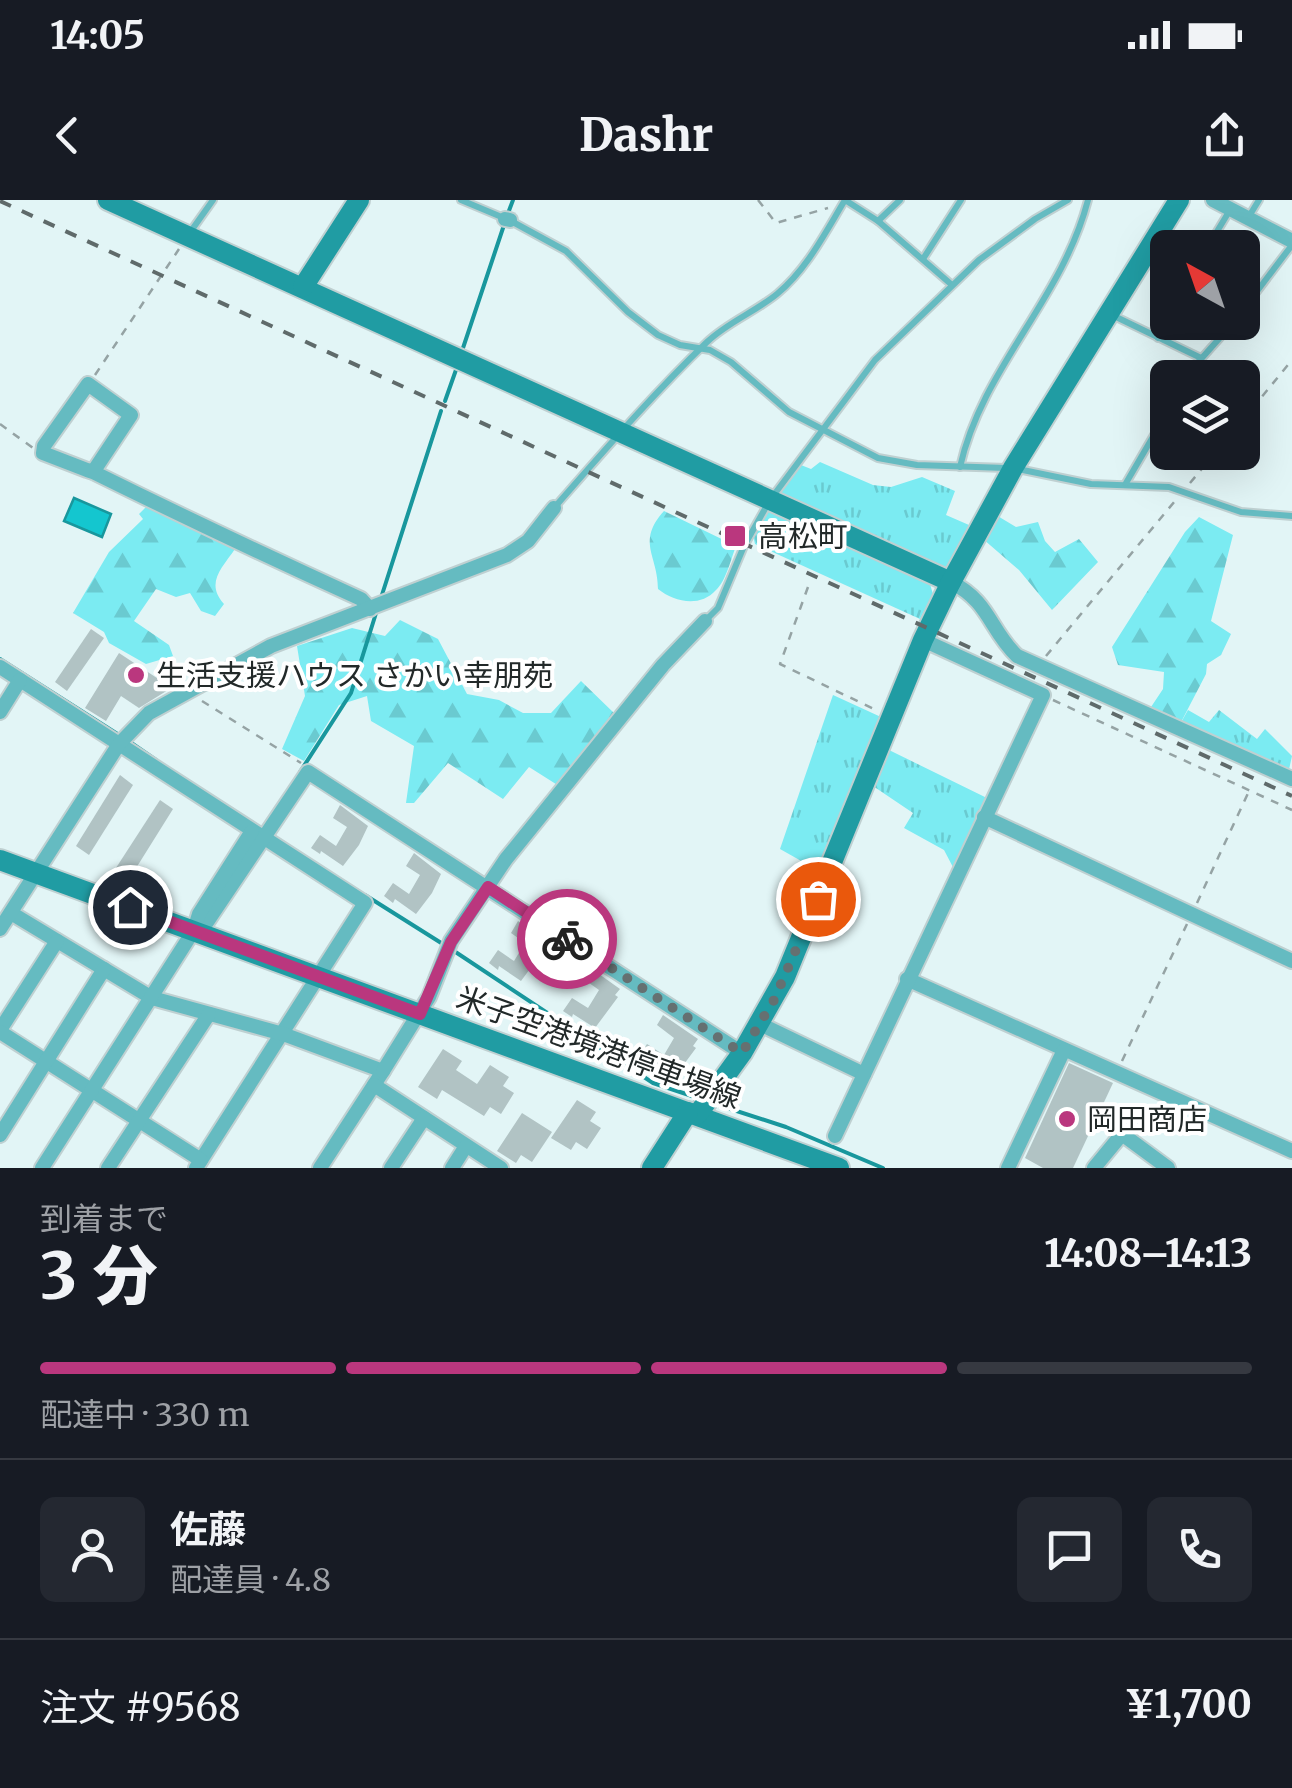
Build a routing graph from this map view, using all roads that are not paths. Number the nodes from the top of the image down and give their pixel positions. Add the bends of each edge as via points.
1 (108, 200) edge
2 (213, 200) edge
3 (359, 200) edge
4 (462, 200) edge
5 (900, 200) edge
6 (961, 200) edge
7 (1068, 200) edge
8 (1088, 200) edge
9 (1179, 200) edge
10 (1213, 200) edge
11 (1259, 200) edge
12 (844, 202) edge
13 (1230, 209) junction
14 (1247, 218) junction
15 (878, 221) junction
16 (1218, 230) edge
17 (188, 236) junction
18 (1292, 243) edge
19 (923, 259) junction
20 (952, 285) junction
21 (303, 287) junction
22 (1260, 287) edge
23 (1109, 313) junction
24 (1150, 334) edge
25 (1162, 340) edge
26 (1218, 340) edge
27 (702, 348) junction
28 (1201, 358) joint
29 (823, 429) junction
30 (619, 432) junction
31 (1150, 442) edge
32 (960, 467) junction
33 (1012, 468) junction
34 (93, 472) junction
35 (1125, 484) junction
36 (770, 500) junction
37 (554, 508) joint
38 (1292, 516) edge
39 (952, 582) junction
40 (370, 609) junction
41 (704, 621) joint
42 (923, 640) junction
43 (0, 667) edge
44 (20, 680) junction
45 (0, 712) edge
46 (121, 741) junction
47 (1292, 779) edge
48 (984, 817) junction
49 (258, 834) junction
50 (0, 860) edge
51 (36, 873) junction
52 (488, 887) junction
53 (11, 912) junction
54 (0, 929) edge
55 (194, 930) junction
56 (58, 941) junction
57 (1292, 961) edge
58 (104, 969) junction
59 (319, 978) junction
60 (907, 979) junction
61 (152, 998) junction
62 (209, 1014) junction
63 (420, 1014) junction
64 (760, 1024) junction
65 (0, 1031) edge
66 (284, 1034) junction
67 (1064, 1050) junction
68 (742, 1053) junction
69 (46, 1062) junction
70 (383, 1071) junction
71 (864, 1074) junction
72 (374, 1085) junction
73 (92, 1091) junction
74 (692, 1113) junction
75 (424, 1118) junction
76 (139, 1121) junction
77 (0, 1135) edge
78 (835, 1136) dead end
79 (466, 1146) junction
80 (1292, 1151) edge
81 (198, 1164) edge
82 (42, 1168) edge
83 (108, 1168) edge
84 (320, 1168) edge
85 (392, 1168) edge
86 (452, 1168) edge
87 (502, 1168) edge
88 (652, 1168) edge
89 (840, 1168) edge
90 (1008, 1168) edge
91 (1094, 1168) edge
92 (1168, 1168) edge

1 - 17 street
2 - 17 lane
3 - 21 street
4 - 27 lane via 566,251 658,335
5 - 15 lane
6 - 19 lane
7 - 20 lane via 1007,238
8 - 32 lane via 1058,280 969,428
9 - 23 street
10 - 13 street
11 - 14 lane
12 - 15 lane
12 - 27 lane via 802,271
13 - 14 street
13 - 16 lane
14 - 18 street
15 - 19 lane
17 - 21 street
18 - 22 lane
19 - 20 lane
20 - 29 lane via 875,360
21 - 30 street
23 - 24 lane
23 - 33 street
25 - 28 lane
26 - 28 lane
27 - 29 lane via 732,362 789,412
27 - 30 lane
29 - 32 lane via 893,463
29 - 36 lane
30 - 36 street
30 - 37 lane
31 - 35 lane
32 - 33 lane
33 - 35 lane
33 - 39 street
34 - 34 street via 43,453 88,384 131,415
34 - 40 street
35 - 38 lane via 1183,491 1242,512
36 - 39 street
36 - 41 lane via 718,608
37 - 40 street via 508,556
39 - 42 street
39 - 47 street via 974,596 1017,656
40 - 46 street via 271,646 149,714
41 - 52 street
42 - 48 street via 1043,695
42 - 64 street
43 - 44 street
44 - 45 street
44 - 46 street
46 - 49 street
46 - 51 street
48 - 57 street
48 - 60 street
49 - 52 street via 308,772
49 - 55 street
49 - 59 street via 365,903
50 - 51 street, 米子空港境港停車場線
51 - 53 street
51 - 55 street, 米子空港境港停車場線
52 - 63 street via 451,942
52 - 68 street
53 - 54 street
53 - 56 street
55 - 59 street, 米子空港境港停車場線
55 - 61 street
56 - 58 street
56 - 65 street
58 - 61 street
58 - 69 street
59 - 63 street, 米子空港境港停車場線
59 - 66 street
60 - 67 street
60 - 71 street
61 - 62 street
61 - 73 street
62 - 66 street
62 - 76 street
63 - 70 street
63 - 74 street, 米子空港境港停車場線
64 - 68 street
64 - 71 street
65 - 69 street
66 - 70 street
66 - 81 street
67 - 80 street
67 - 90 street
68 - 74 street
69 - 73 street
69 - 77 street
70 - 72 street
71 - 78 street
72 - 75 street
72 - 84 street
73 - 76 street
73 - 82 street
74 - 88 street
74 - 89 street, 米子空港境港停車場線
75 - 79 street
75 - 85 street
76 - 81 street
76 - 83 street
79 - 86 street
79 - 87 street
91 - 92 street via 1122,1134

